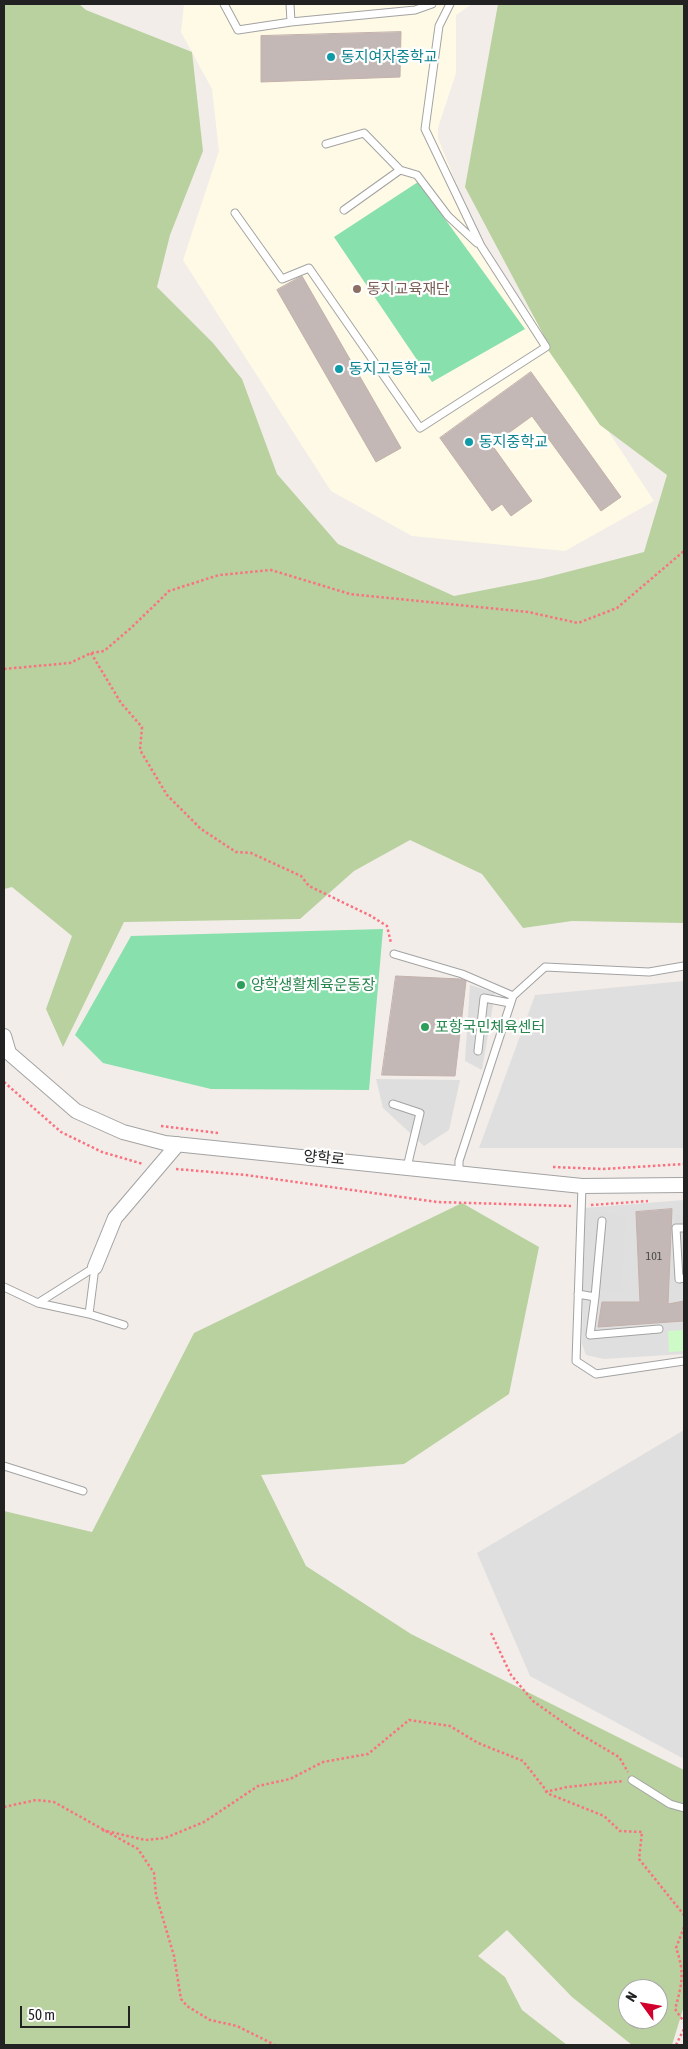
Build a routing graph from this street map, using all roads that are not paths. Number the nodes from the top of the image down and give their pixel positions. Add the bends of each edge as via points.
1 (224, 4) edge
2 (290, 4) edge
3 (432, 4) edge
4 (450, 4) edge
5 (291, 22) junction
6 (326, 144) dead end
7 (400, 170) junction
8 (344, 210) dead end
9 (235, 213) dead end
10 (481, 246) junction
11 (394, 954) road end
12 (684, 966) edge
13 (513, 996) junction
14 (510, 1003) junction
15 (4, 1036) edge
16 (478, 1051) dead end
17 (6, 1052) edge
18 (393, 1104) dead end
19 (178, 1144) junction
20 (407, 1167) junction
21 (459, 1174) junction
22 (684, 1185) edge
23 (582, 1186) junction
24 (602, 1221) dead end
25 (684, 1228) edge
26 (95, 1267) junction
27 (684, 1278) edge
28 (4, 1287) edge
29 (578, 1294) junction
30 (595, 1297) junction
31 (38, 1303) junction
32 (89, 1314) junction
33 (124, 1324) dead end
34 (659, 1329) dead end
35 (684, 1361) edge
36 (4, 1466) edge
37 (82, 1491) dead end
38 (632, 1780) road end
39 (684, 1808) edge

1 - 5 lane via 238,30
2 - 5 lane
3 - 5 lane via 415,10
4 - 10 lane via 439,26 425,129
6 - 7 lane via 364,133
7 - 8 lane
7 - 10 lane via 417,175 448,216
9 - 10 lane via 282,279 309,268 420,428 546,347
11 - 13 lane via 462,974
12 - 13 lane via 649,972 545,967
13 - 14 lane
14 - 16 lane via 484,998
14 - 21 lane via 460,1161
15 - 17 street, 양학로
17 - 19 street, 양학로 via 76,1111 123,1132
18 - 20 lane via 420,1113
19 - 20 street, 양학로
19 - 26 street via 115,1218
20 - 21 street, 양학로
21 - 23 street, 양학로
22 - 23 street, 양학로
23 - 29 lane
24 - 30 lane
25 - 27 lane via 676,1228 678,1279
26 - 31 lane
26 - 32 lane
28 - 31 lane
29 - 30 lane
29 - 35 lane via 576,1361 596,1374
30 - 34 lane via 590,1335
31 - 32 lane
32 - 33 lane
36 - 37 lane
38 - 39 lane via 670,1804

